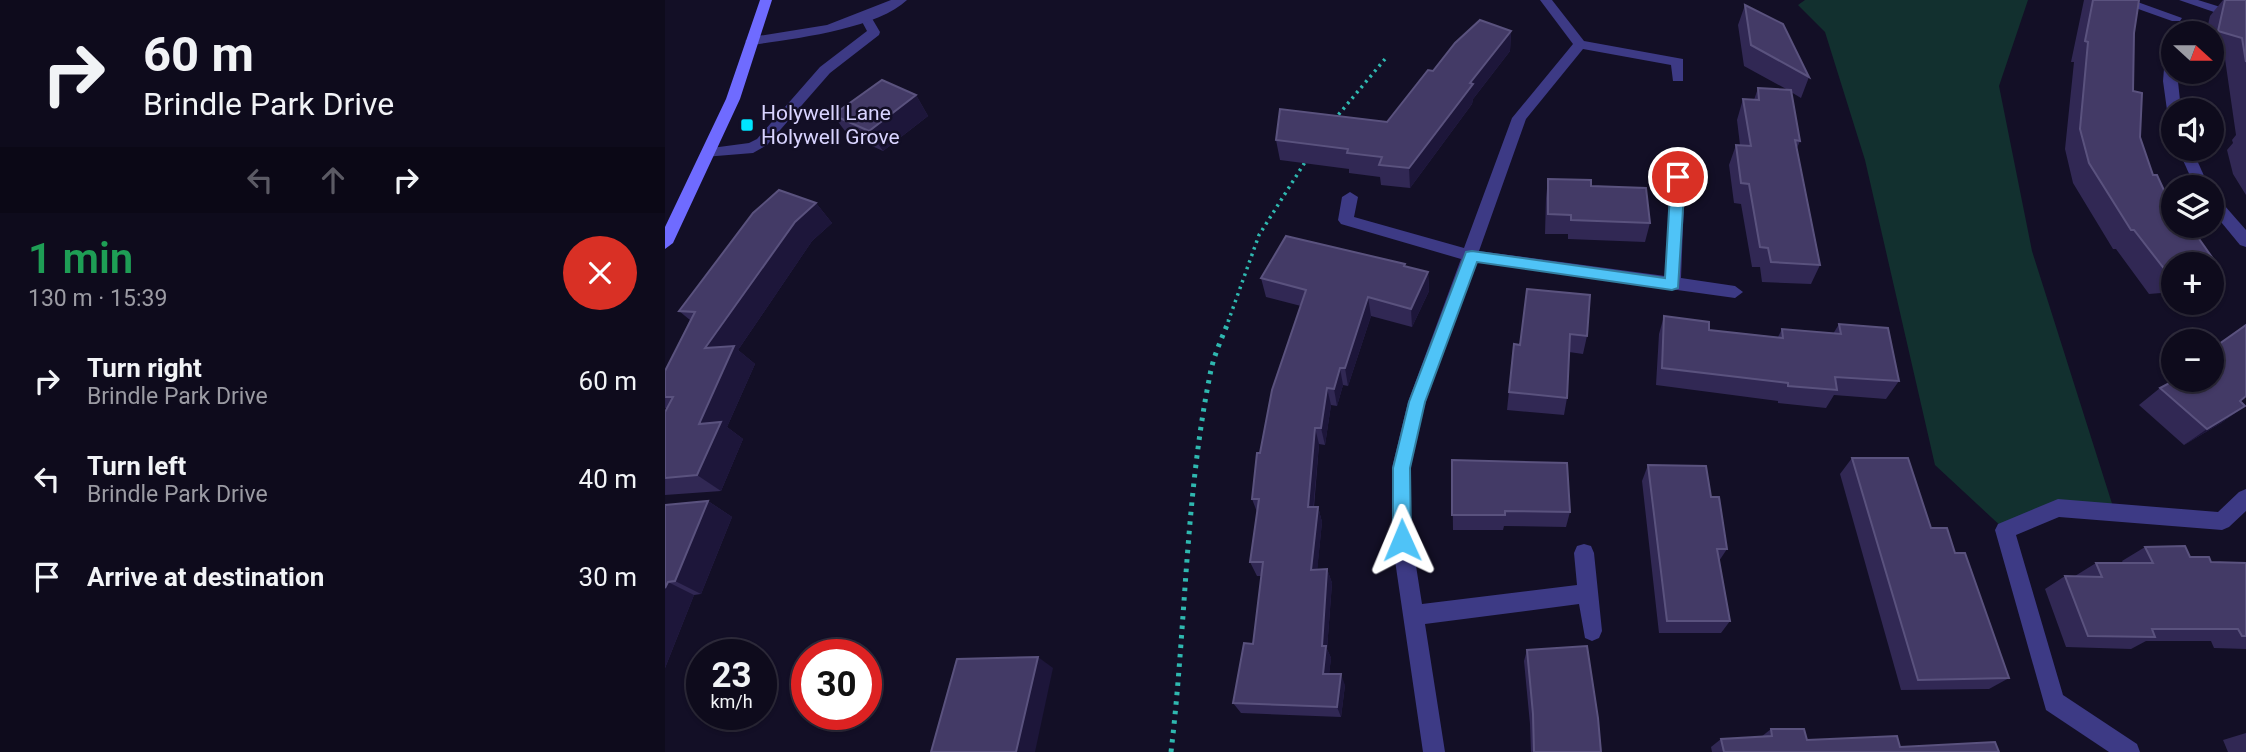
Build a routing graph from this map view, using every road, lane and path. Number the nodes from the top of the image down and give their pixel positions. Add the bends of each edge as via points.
1 (766, 0) edge
2 (901, 0) edge
3 (1546, 0) edge
4 (2119, 0) edge
5 (2185, 0) edge
6 (866, 18) junction
7 (2176, 18) junction
8 (2246, 19) edge
9 (2176, 21) edge
10 (752, 41) junction
11 (1580, 44) junction
12 (1385, 59) dead end
13 (1678, 78) dead end
14 (1333, 122) edge
15 (1312, 152) edge
16 (709, 153) junction
17 (1678, 177) dead end
18 (1350, 197) dead end
19 (2224, 215) edge
20 (2246, 241) edge
21 (665, 243) edge
22 (1472, 256) junction
23 (1672, 284) junction
24 (1735, 292) dead end
25 (2246, 498) edge
26 (1584, 554) dead end
27 (1588, 593) junction
28 (1414, 615) junction
29 (1592, 631) dead end
30 (1171, 752) edge
31 (1434, 752) edge
32 (2129, 752) edge

1 - 10 main road
2 - 6 street
3 - 11 street
4 - 7 street
5 - 7 street
5 - 8 street
6 - 10 street via 818,32
6 - 16 street via 874,32 804,90 762,142 753,148
7 - 9 street
10 - 16 main road
11 - 13 street via 1678,62
11 - 22 street via 1519,118
12 - 14 path
15 - 30 path via 1259,235 1210,373 1194,482
16 - 21 main road
17 - 23 street
18 - 22 street via 1346,220
19 - 20 street
22 - 23 street
22 - 28 street via 1417,402 1401,468 1402,540
23 - 24 street
25 - 32 street via 2222,521 2058,508 2005,530 2054,702
26 - 27 street
27 - 28 street
27 - 29 street
28 - 31 street

